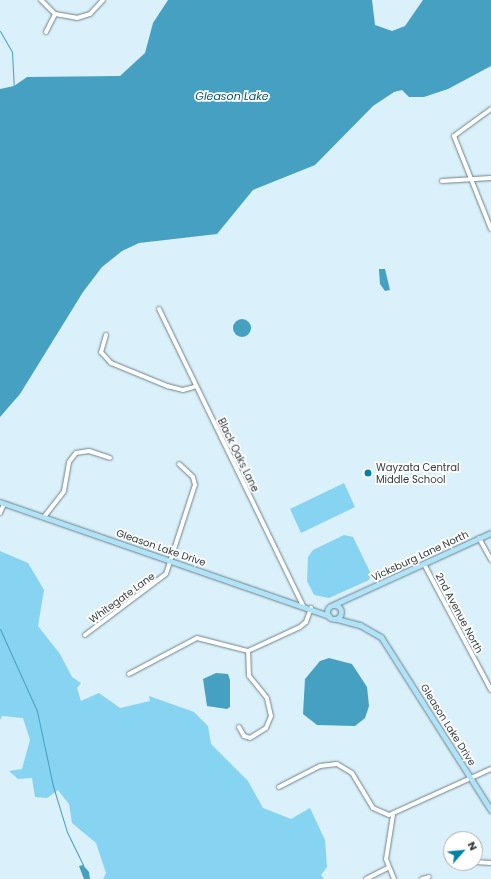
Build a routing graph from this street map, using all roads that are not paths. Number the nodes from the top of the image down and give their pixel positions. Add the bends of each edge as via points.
1 (41, 0) edge
2 (103, 0) edge
3 (55, 14) junction
4 (46, 32) dead end
5 (491, 109) edge
6 (491, 178) edge
7 (442, 181) dead end
8 (472, 181) junction
9 (491, 229) edge
10 (159, 309) dead end
11 (106, 334) dead end
12 (194, 387) junction
13 (110, 458) dead end
14 (179, 464) dead end
15 (2, 503) edge
16 (0, 513) edge
17 (44, 517) junction
18 (491, 533) edge
19 (479, 538) junction
20 (491, 560) edge
21 (171, 561) junction
22 (424, 564) junction
23 (337, 606) junction
24 (304, 607) junction
25 (328, 608) junction
26 (313, 609) junction
27 (329, 616) junction
28 (338, 617) junction
29 (85, 635) dead end
30 (248, 651) junction
31 (129, 674) dead end
32 (491, 690) edge
33 (239, 727) dead end
34 (491, 769) edge
35 (471, 779) junction
36 (279, 787) dead end
37 (491, 810) edge
38 (393, 815) junction
39 (388, 868) junction
40 (429, 876) dead end
41 (366, 879) edge
42 (394, 879) edge
43 (422, 879) edge

1 - 3 street
2 - 3 street via 96,10 84,17
3 - 4 street
5 - 8 street via 454,136
6 - 8 street
7 - 8 street
8 - 9 street
10 - 12 street, Black Oaks Lane
11 - 12 street via 102,352 111,363 167,386 183,390
12 - 24 street, Black Oaks Lane
13 - 17 street via 89,450 75,454 69,462 64,491
14 - 21 street, Whitegate Lane via 193,477 195,485
15 - 16 street
15 - 17 main road, Gleason Lake Drive
17 - 21 main road, Gleason Lake Drive
18 - 19 main road, Vicksburg Lane North
19 - 20 street
19 - 22 main road, Vicksburg Lane North
21 - 24 main road, Gleason Lake Drive
21 - 29 street, Whitegate Lane via 160,581
22 - 23 main road, Vicksburg Lane North via 356,594
22 - 32 street, 2nd Avenue North
23 - 25 main road, Gleason Lake Drive
23 - 28 main road
24 - 26 main road, Gleason Lake Drive
25 - 26 main road, Gleason Lake Drive
25 - 27 main road
26 - 27 main road, Gleason Lake Drive
26 - 30 street via 300,627
27 - 28 main road, Gleason Lake Drive
28 - 35 main road, Gleason Lake Drive via 381,637 397,657
30 - 31 street via 197,638
30 - 33 street via 249,676 267,698 271,716 266,728 250,738 244,736
34 - 35 street
35 - 37 main road, Gleason Lake Drive
35 - 38 street
36 - 38 street via 320,766 337,764 352,773 373,808 383,814
38 - 39 street via 387,851
39 - 41 street
39 - 42 street
40 - 43 street

